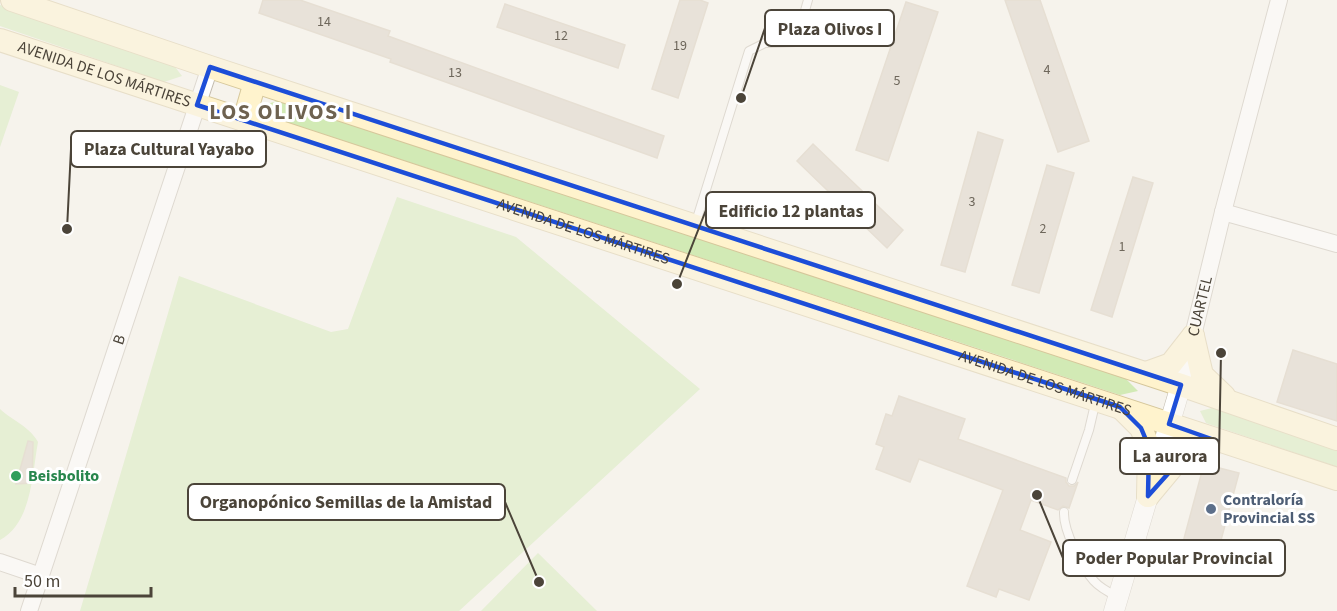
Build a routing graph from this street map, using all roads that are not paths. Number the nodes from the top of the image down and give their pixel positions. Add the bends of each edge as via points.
1 (12, 0) edge
2 (808, 0) edge
3 (1279, 0) edge
4 (0, 40) edge
5 (210, 67) junction
6 (255, 82) junction
7 (197, 105) junction
8 (244, 120) junction
9 (1223, 212) junction
10 (695, 226) junction
11 (1337, 244) edge
12 (1193, 336) junction
13 (1146, 373) junction
14 (1180, 385) junction
15 (1096, 399) junction
16 (1232, 403) junction
17 (1120, 407) junction
18 (1169, 424) junction
19 (1337, 438) edge
20 (1217, 441) junction
21 (1337, 479) edge
22 (1072, 480) dead end
23 (1148, 496) junction
24 (1064, 512) dead end
25 (0, 562) edge
26 (41, 576) junction
27 (1116, 604) edge
28 (30, 611) edge

1 - 5 main road
2 - 10 lane via 796,42 765,43 749,51
3 - 9 street, CUARTEL
4 - 7 main road, AVENIDA DE LOS MÁRTIRES
5 - 6 main road
5 - 7 street, B
6 - 8 main road
6 - 10 main road
7 - 8 main road, AVENIDA DE LOS MÁRTIRES
7 - 26 street, B
8 - 15 main road, AVENIDA DE LOS MÁRTIRES
9 - 11 street
9 - 12 street, CUARTEL
10 - 13 main road
12 - 13 main road via 1171,364
12 - 14 street, CUARTEL
12 - 16 main road via 1202,375
13 - 14 main road
14 - 16 main road
14 - 18 street, CUARTEL
15 - 17 main road, AVENIDA DE LOS MÁRTIRES
15 - 22 lane
16 - 19 main road
17 - 18 main road, AVENIDA DE LOS MÁRTIRES
17 - 23 main road via 1141,428 1149,447
18 - 20 main road, AVENIDA DE LOS MÁRTIRES
18 - 23 street, CUARTEL
20 - 21 main road, AVENIDA DE LOS MÁRTIRES
20 - 23 main road via 1191,448
23 - 27 street, CUARTEL
24 - 27 lane via 1064,523 1075,550 1094,582
25 - 26 street
26 - 28 street, B

